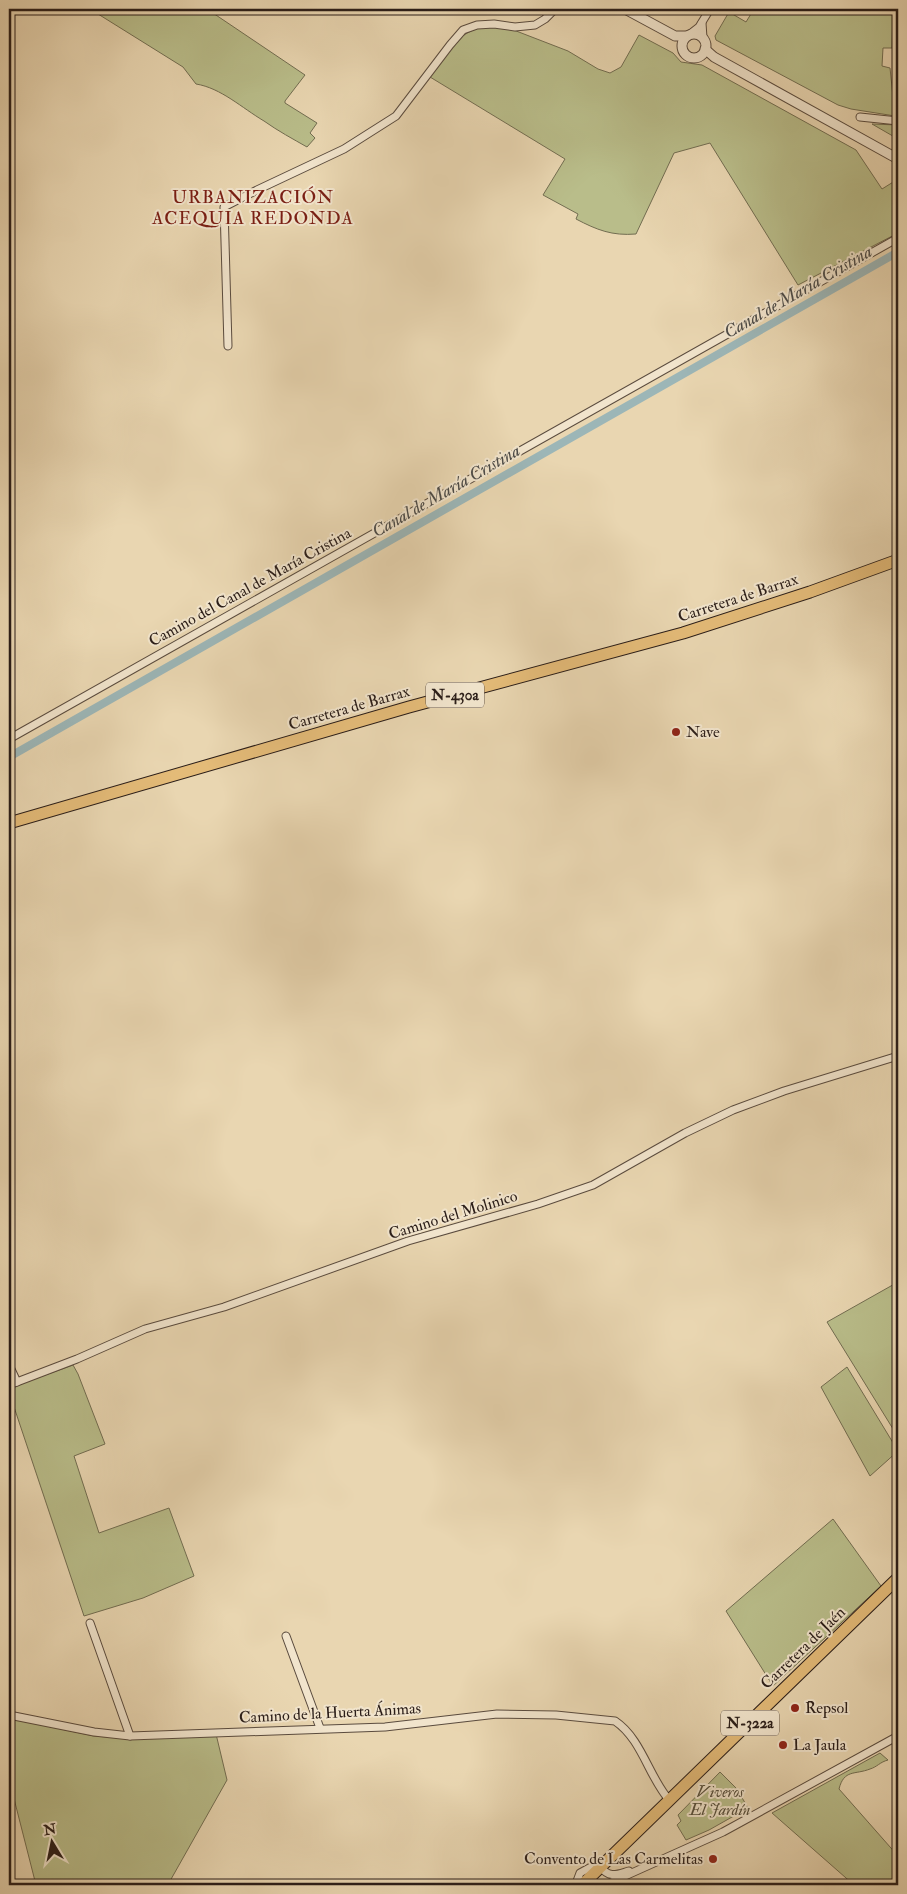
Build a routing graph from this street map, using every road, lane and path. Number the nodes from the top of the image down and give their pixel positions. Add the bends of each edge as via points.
1 (555, 9) edge
2 (710, 9) edge
3 (629, 10) edge
4 (702, 23) junction
5 (688, 35) junction
6 (675, 36) junction
7 (703, 38) junction
8 (682, 45) junction
9 (706, 53) junction
10 (860, 117) dead end
11 (898, 121) edge
12 (898, 158) edge
13 (898, 238) edge
14 (228, 346) dead end
15 (898, 560) edge
16 (9, 740) edge
17 (9, 823) edge
18 (898, 1056) edge
19 (9, 1365) edge
20 (17, 1382) junction
21 (9, 1385) edge
22 (898, 1578) edge
23 (90, 1623) dead end
24 (286, 1636) dead end
25 (9, 1715) edge
26 (320, 1728) junction
27 (130, 1736) junction
28 (898, 1736) edge
29 (670, 1801) junction
30 (661, 1860) junction
31 (603, 1870) junction
32 (580, 1885) edge
33 (601, 1885) edge
34 (606, 1885) edge

1 - 14 street via 535,25 477,25 463,30 396,116 344,149 224,207
2 - 4 street
3 - 6 street
4 - 5 street
4 - 7 street
5 - 6 street
5 - 7 street via 696,34
5 - 8 street
6 - 8 street
7 - 9 street
8 - 9 street via 687,56 694,58
9 - 12 street
10 - 11 street
13 - 16 street, Camino del Canal de María Cristina
15 - 17 highway, Carretera de Barrax / N-430a via 683,633 409,707
18 - 20 street, Camino del Molinico via 733,1110 685,1133 594,1185 408,1241 224,1307 145,1329
19 - 20 street
20 - 21 street, Camino del Molinico
22 - 29 highway, Carretera de Jaén / N-322a
23 - 27 street
24 - 26 street
25 - 27 street, Camino de la Huerta Ánimas
26 - 27 street, Camino de la Huerta Ánimas
26 - 29 street, Camino de la Huerta Ánimas via 385,1727 497,1714 616,1720 633,1740
28 - 30 street via 723,1832
29 - 31 highway, Carretera de Jaén / N-322a
30 - 31 street via 617,1875
30 - 34 street
31 - 32 highway, Carretera de Jaén / N-322a
31 - 33 street

